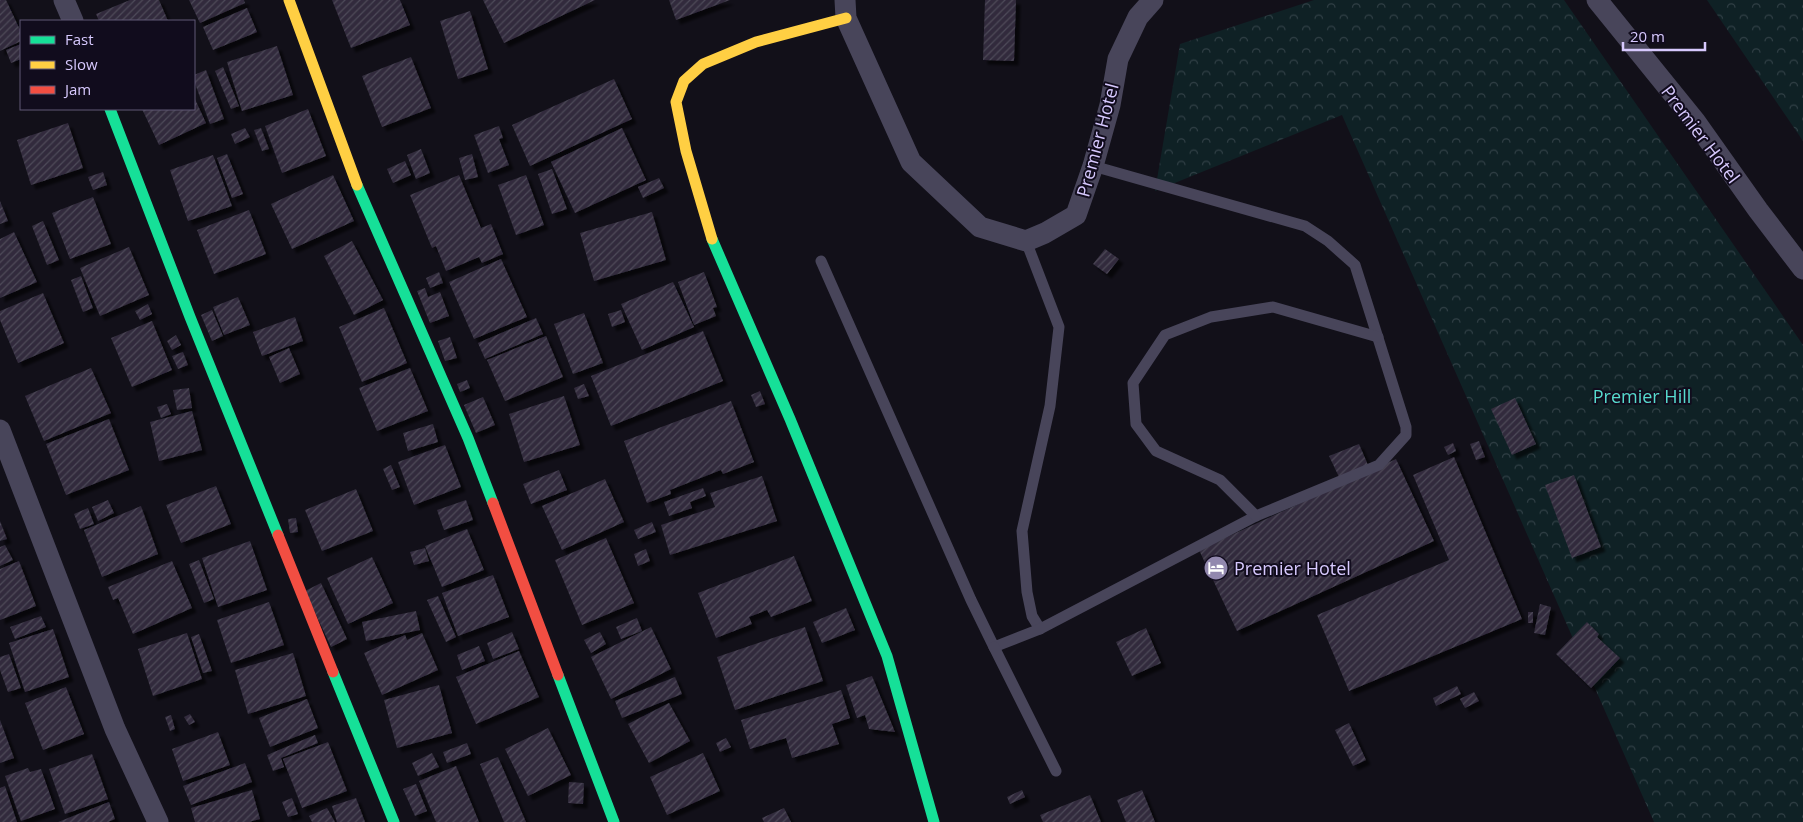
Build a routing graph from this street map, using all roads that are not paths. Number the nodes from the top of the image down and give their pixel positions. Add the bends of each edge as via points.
1 (64, 0) edge
2 (289, 0) edge
3 (1153, 0) edge
4 (1598, 0) edge
5 (846, 9) edge
6 (73, 20) edge
7 (110, 110) edge
8 (1093, 166) junction
9 (1026, 241) junction
10 (821, 261) dead end
11 (1803, 269) edge
12 (1378, 337) junction
13 (0, 430) edge
14 (1256, 516) junction
15 (1040, 629) junction
16 (994, 647) junction
17 (1056, 771) dead end
18 (158, 822) edge
19 (394, 822) edge
20 (614, 822) edge
21 (934, 822) edge

1 - 6 street
2 - 20 street via 361,196 468,438
3 - 8 street, Premier Hotel via 1138,18 1118,59 1110,105
4 - 11 street, Premier Hotel via 1695,121
5 - 9 street via 911,162 980,227
5 - 21 street via 703,64 684,81 676,102 709,231 887,656
7 - 19 street via 190,317
8 - 9 street, Premier Hotel via 1076,215
8 - 12 lane via 1305,226 1355,265
9 - 15 lane via 1059,328 1050,406 1022,531 1027,592 1032,616
10 - 16 lane
12 - 14 lane via 1406,435 1380,465
12 - 14 lane via 1273,307 1211,316 1164,335 1133,383 1136,424 1156,451 1220,480
13 - 18 street via 115,729
14 - 15 lane
15 - 16 lane
16 - 17 lane

